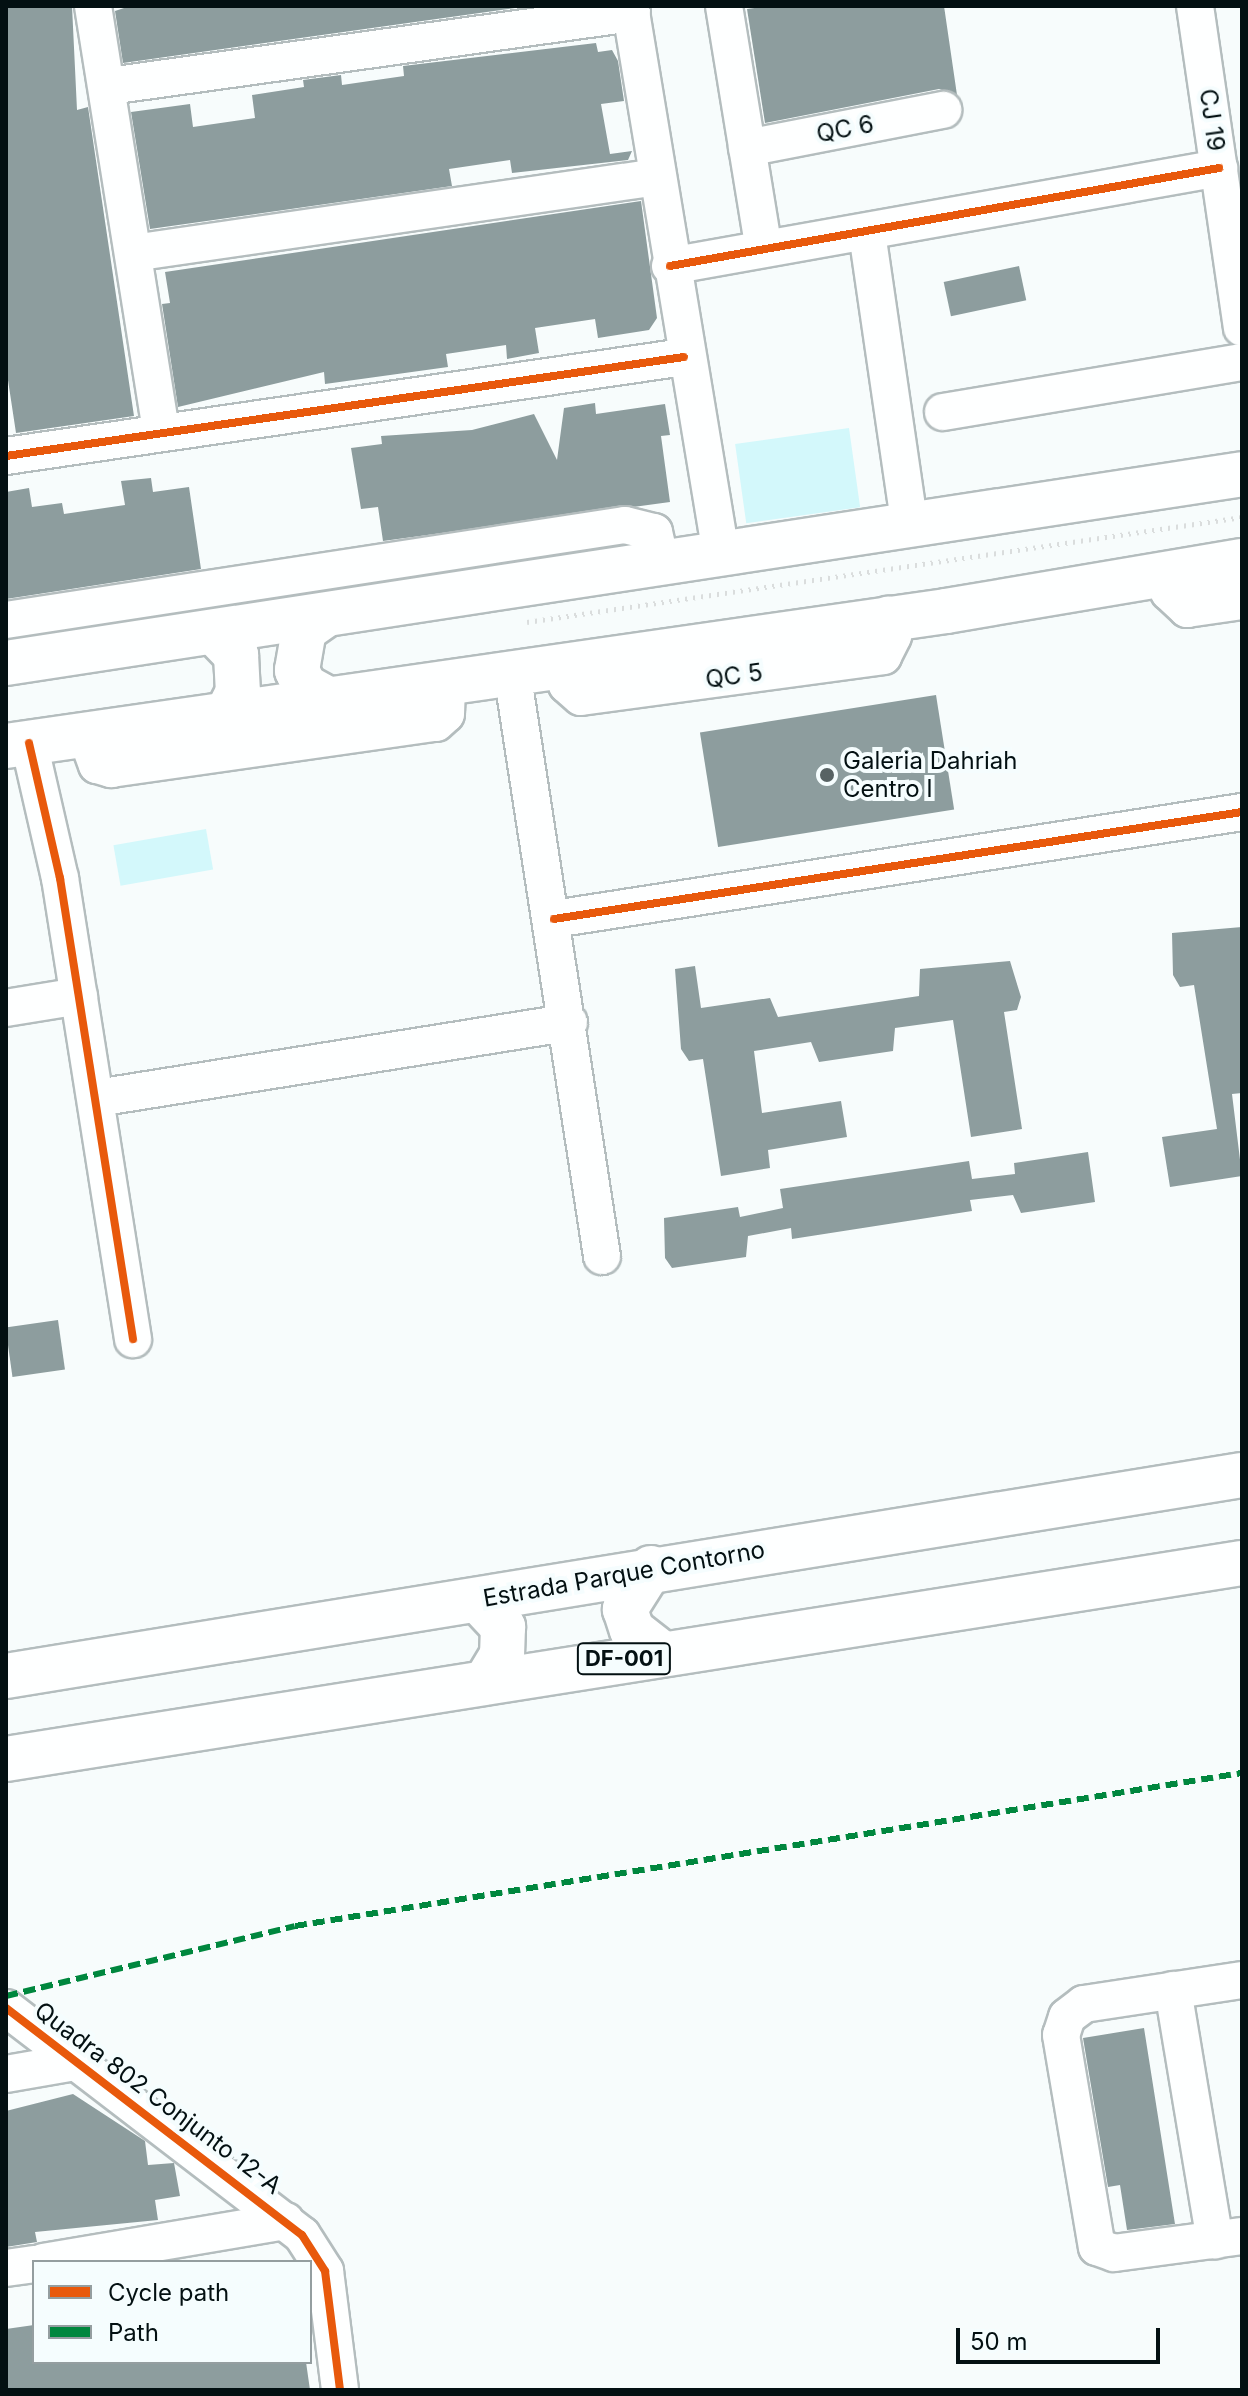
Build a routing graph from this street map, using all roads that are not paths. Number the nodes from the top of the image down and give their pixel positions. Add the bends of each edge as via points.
1 (93, 6) edge
2 (724, 6) edge
3 (1195, 6) edge
4 (631, 9) edge
5 (109, 86) junction
6 (943, 110) dead end
7 (747, 148) junction
8 (1219, 168) junction
9 (657, 177) junction
10 (867, 233) junction
11 (764, 249) junction
12 (133, 253) junction
13 (670, 266) junction
14 (1238, 268) edge
15 (1242, 328) edge
16 (684, 357) junction
17 (1242, 362) edge
18 (943, 412) dead end
19 (161, 431) junction
20 (6, 456) edge
21 (1242, 474) edge
22 (916, 545) junction
23 (721, 554) junction
24 (1242, 561) edge
25 (661, 563) junction
26 (1167, 571) junction
27 (1242, 601) edge
28 (324, 616) junction
29 (6, 620) edge
30 (214, 632) junction
31 (6, 663) edge
32 (512, 672) junction
33 (447, 679) junction
34 (327, 699) junction
35 (228, 712) junction
36 (86, 735) junction
37 (18, 745) edge
38 (1242, 812) edge
39 (554, 919) junction
40 (79, 996) junction
41 (6, 1008) edge
42 (569, 1022) junction
43 (97, 1098) junction
44 (602, 1256) dead end
45 (133, 1339) dead end
46 (1242, 1475) edge
47 (1242, 1563) edge
48 (651, 1568) junction
49 (478, 1600) junction
50 (661, 1653) junction
51 (6, 1676) edge
52 (487, 1680) junction
53 (6, 1759) edge
54 (1242, 1980) edge
55 (1173, 1990) junction
56 (6, 2008) edge
57 (81, 2061) junction
58 (6, 2074) edge
59 (286, 2221) junction
60 (1228, 2238) edge
61 (55, 2260) edge
62 (32, 2264) edge
63 (6, 2268) edge
64 (340, 2390) edge

1 - 5 street
2 - 7 street
3 - 8 street, CJ 19
4 - 5 street
4 - 9 street
5 - 12 street
6 - 7 street, QC 6
7 - 11 street
8 - 10 street
8 - 14 street, CJ 19
9 - 12 street
9 - 13 street
10 - 11 street
10 - 22 street
11 - 13 street
12 - 19 street
13 - 16 street
14 - 15 street, CJ 19
16 - 19 street
16 - 23 street
17 - 18 street
19 - 20 street
21 - 22 main road
22 - 23 main road
23 - 25 main road
24 - 26 main road
25 - 28 main road
25 - 29 street via 654,532 625,525
26 - 27 street via 1169,592 1187,609
26 - 32 main road via 946,611 888,615
28 - 30 main road
28 - 34 main road via 304,630 296,660 304,686
30 - 31 main road
30 - 35 main road via 236,655 238,692
32 - 33 main road
32 - 39 street
33 - 34 main road
33 - 36 street via 446,714 436,723 111,769 97,765
34 - 35 main road
35 - 36 main road
36 - 37 main road
37 - 40 street
38 - 39 street
39 - 42 street
40 - 41 street
40 - 43 street
42 - 43 street
42 - 44 street
43 - 45 street
46 - 48 main road, Estrada Parque Contorno
47 - 50 main road, DF-001
48 - 49 main road, Estrada Parque Contorno
48 - 50 main road via 625,1609 639,1640
49 - 51 main road, Estrada Parque Contorno
49 - 52 main road via 503,1627 502,1655
50 - 52 main road, DF-001
52 - 53 main road, DF-001
54 - 55 street
55 - 60 street
55 - 60 street via 1084,2004 1067,2017 1061,2035 1091,2231 1097,2247 1114,2253
56 - 57 street, Quadra 802 Conjunto 12-A
57 - 58 street
57 - 59 street, Quadra 802 Conjunto 12-A
59 - 61 street, Quadra 802 Conjunto 12-A
59 - 64 street via 325,2271
62 - 63 street

